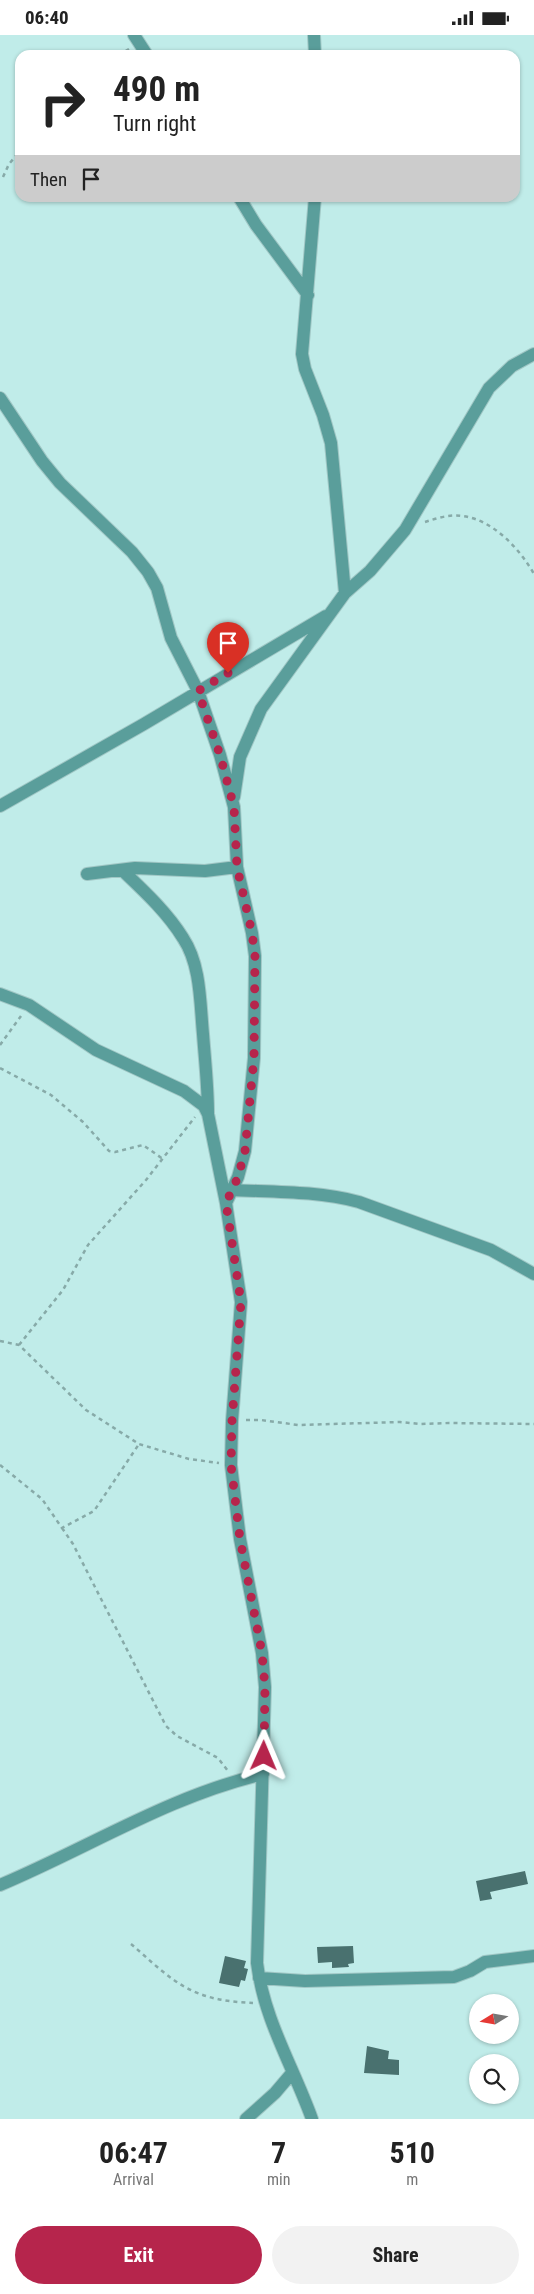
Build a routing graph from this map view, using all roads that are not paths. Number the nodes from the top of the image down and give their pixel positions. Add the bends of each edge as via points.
1 (134, 35) edge
2 (314, 35) edge
3 (144, 50) edge
4 (315, 50) edge
5 (242, 202) edge
6 (315, 202) edge
7 (308, 295) junction
8 (534, 354) edge
9 (0, 398) edge
10 (345, 593) junction
11 (330, 613) junction
12 (198, 691) junction
13 (0, 806) edge
14 (234, 807) junction
15 (237, 867) junction
16 (122, 870) junction
17 (87, 874) dead end
18 (0, 994) edge
19 (206, 1110) junction
20 (232, 1191) junction
21 (226, 1203) junction
22 (534, 1274) edge
23 (263, 1773) junction
24 (0, 1885) edge
25 (534, 1956) edge
26 (259, 1978) junction
27 (292, 2073) junction
28 (246, 2119) edge
29 (312, 2119) edge

1 - 3 street
2 - 4 street
5 - 7 street
6 - 7 street
7 - 10 street via 302,355 331,443
8 - 10 street via 512,366 489,388 405,530 370,571
9 - 12 street via 60,483 132,552 148,572 157,588 171,638
10 - 11 street
11 - 12 street
11 - 14 street via 261,709 240,757
12 - 13 street
12 - 14 street
14 - 15 street
15 - 16 street via 205,871
15 - 20 street via 252,933 256,983 254,1058 245,1151
16 - 17 street
16 - 19 street via 169,918 191,954 201,1004 208,1079
18 - 19 street via 29,1005 96,1050 175,1087
19 - 21 street
20 - 21 street
20 - 22 street via 295,1192 359,1201 491,1250
21 - 23 street via 241,1302 231,1465 240,1539 262,1653 265,1687
23 - 24 street via 180,1801
23 - 26 street
25 - 26 street via 493,1960 454,1977 304,1981
26 - 27 street via 265,2004
27 - 28 street
27 - 29 street

